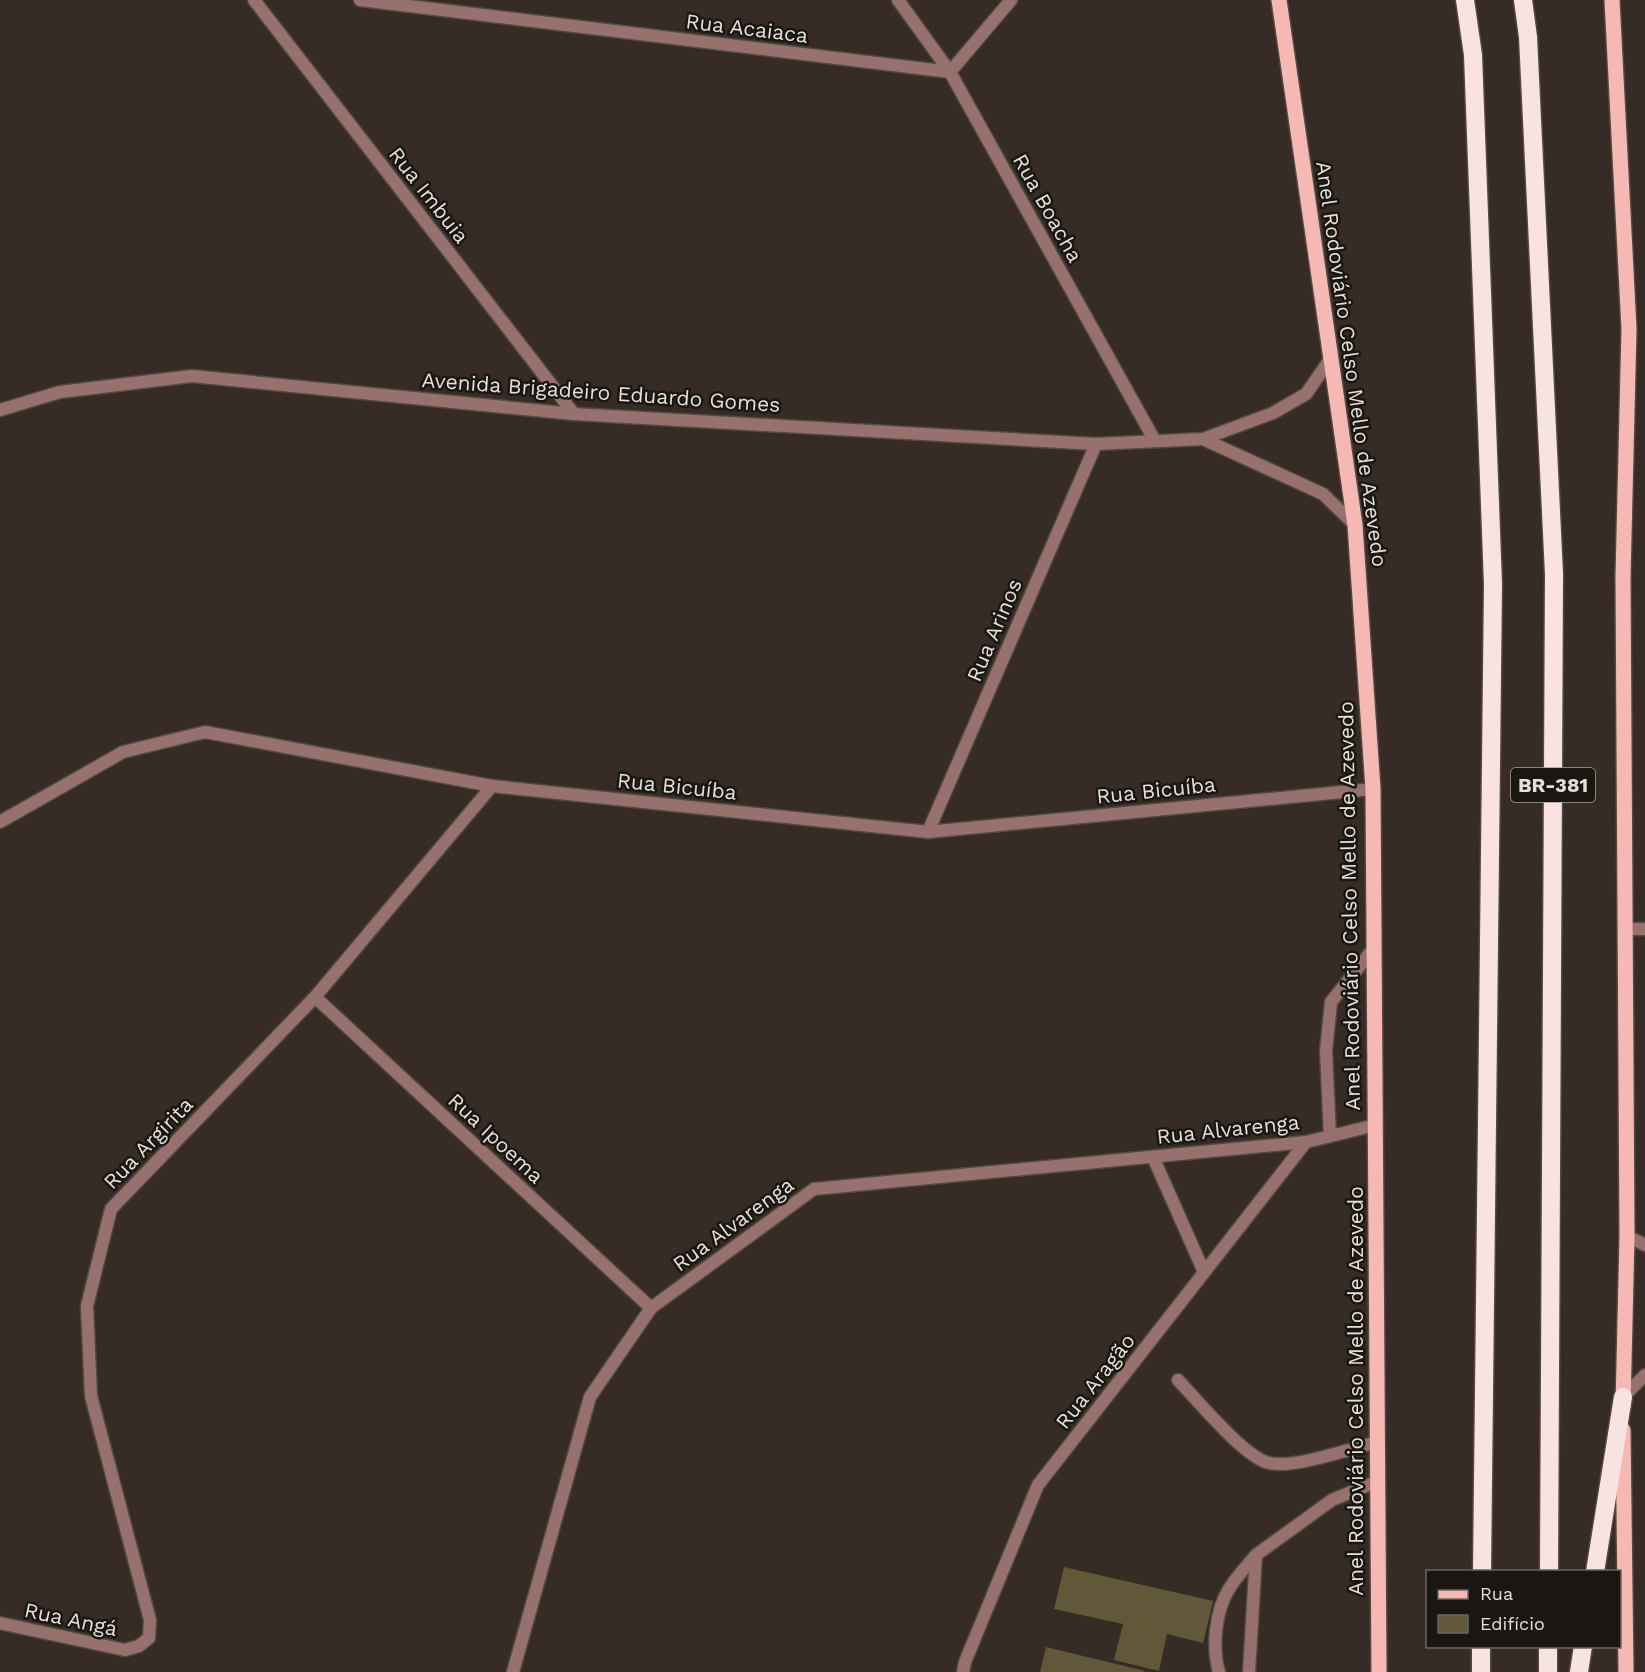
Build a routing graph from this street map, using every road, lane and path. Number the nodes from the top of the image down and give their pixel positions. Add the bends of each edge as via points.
1 (254, 0) edge
2 (360, 0) edge
3 (898, 0) edge
4 (1011, 0) edge
5 (1279, 0) edge
6 (1465, 0) edge
7 (1523, 0) edge
8 (1612, 0) edge
9 (950, 72) junction
10 (1331, 358) junction
11 (0, 410) edge
12 (574, 414) junction
13 (1203, 439) junction
14 (1155, 441) junction
15 (1096, 444) junction
16 (1355, 525) junction
17 (492, 786) junction
18 (1373, 789) junction
19 (0, 822) edge
20 (928, 832) junction
21 (1624, 929) junction
22 (1645, 929) edge
23 (1374, 948) junction
24 (315, 997) junction
25 (1376, 1125) junction
26 (1330, 1136) junction
27 (1306, 1142) junction
28 (1153, 1156) junction
29 (1627, 1236) junction
30 (1645, 1245) edge
31 (1204, 1272) junction
32 (651, 1308) junction
33 (1645, 1375) edge
34 (1178, 1380) dead end
35 (1623, 1397) junction
36 (1378, 1442) junction
37 (1378, 1481) junction
38 (1256, 1555) junction
39 (1482, 1570) edge
40 (1549, 1570) edge
41 (1595, 1570) edge
42 (150, 1620) joint
43 (0, 1623) edge
44 (1481, 1648) edge
45 (1548, 1648) edge
46 (1583, 1648) edge
47 (513, 1672) edge
48 (963, 1672) edge
49 (1218, 1672) edge
50 (1249, 1672) edge
51 (1379, 1672) edge
52 (1481, 1672) edge
53 (1548, 1672) edge
54 (1579, 1672) edge
55 (1626, 1672) edge

1 - 12 street, Rua Imbuia
2 - 9 street, Rua Acaiaca
3 - 9 street, Rua Boacha
4 - 9 street
5 - 10 main road, Anel Rodoviário Celso Mello de Azevedo
6 - 39 highway, BR-381 via 1473,55 1493,584
7 - 40 highway, BR-381 via 1554,574
8 - 21 main road via 1629,329 1623,577
9 - 14 street, Rua Boacha
10 - 13 street, Avenida Brigadeiro Eduardo Gomes via 1306,394 1273,412
10 - 16 main road, Anel Rodoviário Celso Mello de Azevedo
11 - 12 street, Avenida Brigadeiro Eduardo Gomes via 60,392 192,376
12 - 15 street, Avenida Brigadeiro Eduardo Gomes
13 - 14 street, Avenida Brigadeiro Eduardo Gomes
13 - 16 street, Avenida Brigadeiro Eduardo Gomes via 1323,494
14 - 15 street, Avenida Brigadeiro Eduardo Gomes
15 - 20 street, Rua Arinos
16 - 18 main road, Anel Rodoviário Celso Mello de Azevedo
17 - 19 street, Rua Bicuíba via 205,732 123,753
17 - 20 street, Rua Bicuíba
17 - 24 street, Rua Argirita
18 - 20 street, Rua Bicuíba
18 - 23 main road, Anel Rodoviário Celso Mello de Azevedo
21 - 22 street
21 - 29 main road
23 - 25 main road, Anel Rodoviário Celso Mello de Azevedo
23 - 26 street via 1332,1002 1326,1051
24 - 32 street, Rua Ipoema
24 - 42 street, Rua Argirita via 111,1209 87,1306 91,1396
25 - 26 street, Rua Alvarenga
25 - 36 main road, Anel Rodoviário Celso Mello de Azevedo
26 - 27 street, Rua Alvarenga
27 - 28 street, Rua Alvarenga
27 - 31 street, Rua Aragão
28 - 31 street
28 - 32 street, Rua Alvarenga via 814,1189
29 - 30 street
29 - 35 main road
31 - 48 street, Rua Aragão via 1038,1485
32 - 47 street, Rua Alvarenga via 590,1397
33 - 35 street
34 - 36 street via 1246,1450 1268,1463 1290,1464
35 - 41 highway
35 - 55 main road
36 - 37 main road, Anel Rodoviário Celso Mello de Azevedo
37 - 38 street via 1332,1500
37 - 51 main road, Anel Rodoviário Celso Mello de Azevedo
38 - 49 street via 1228,1589 1214,1656
38 - 50 street
42 - 43 street, Rua Angá via 149,1638 125,1650
44 - 52 highway
45 - 53 highway
46 - 54 highway

